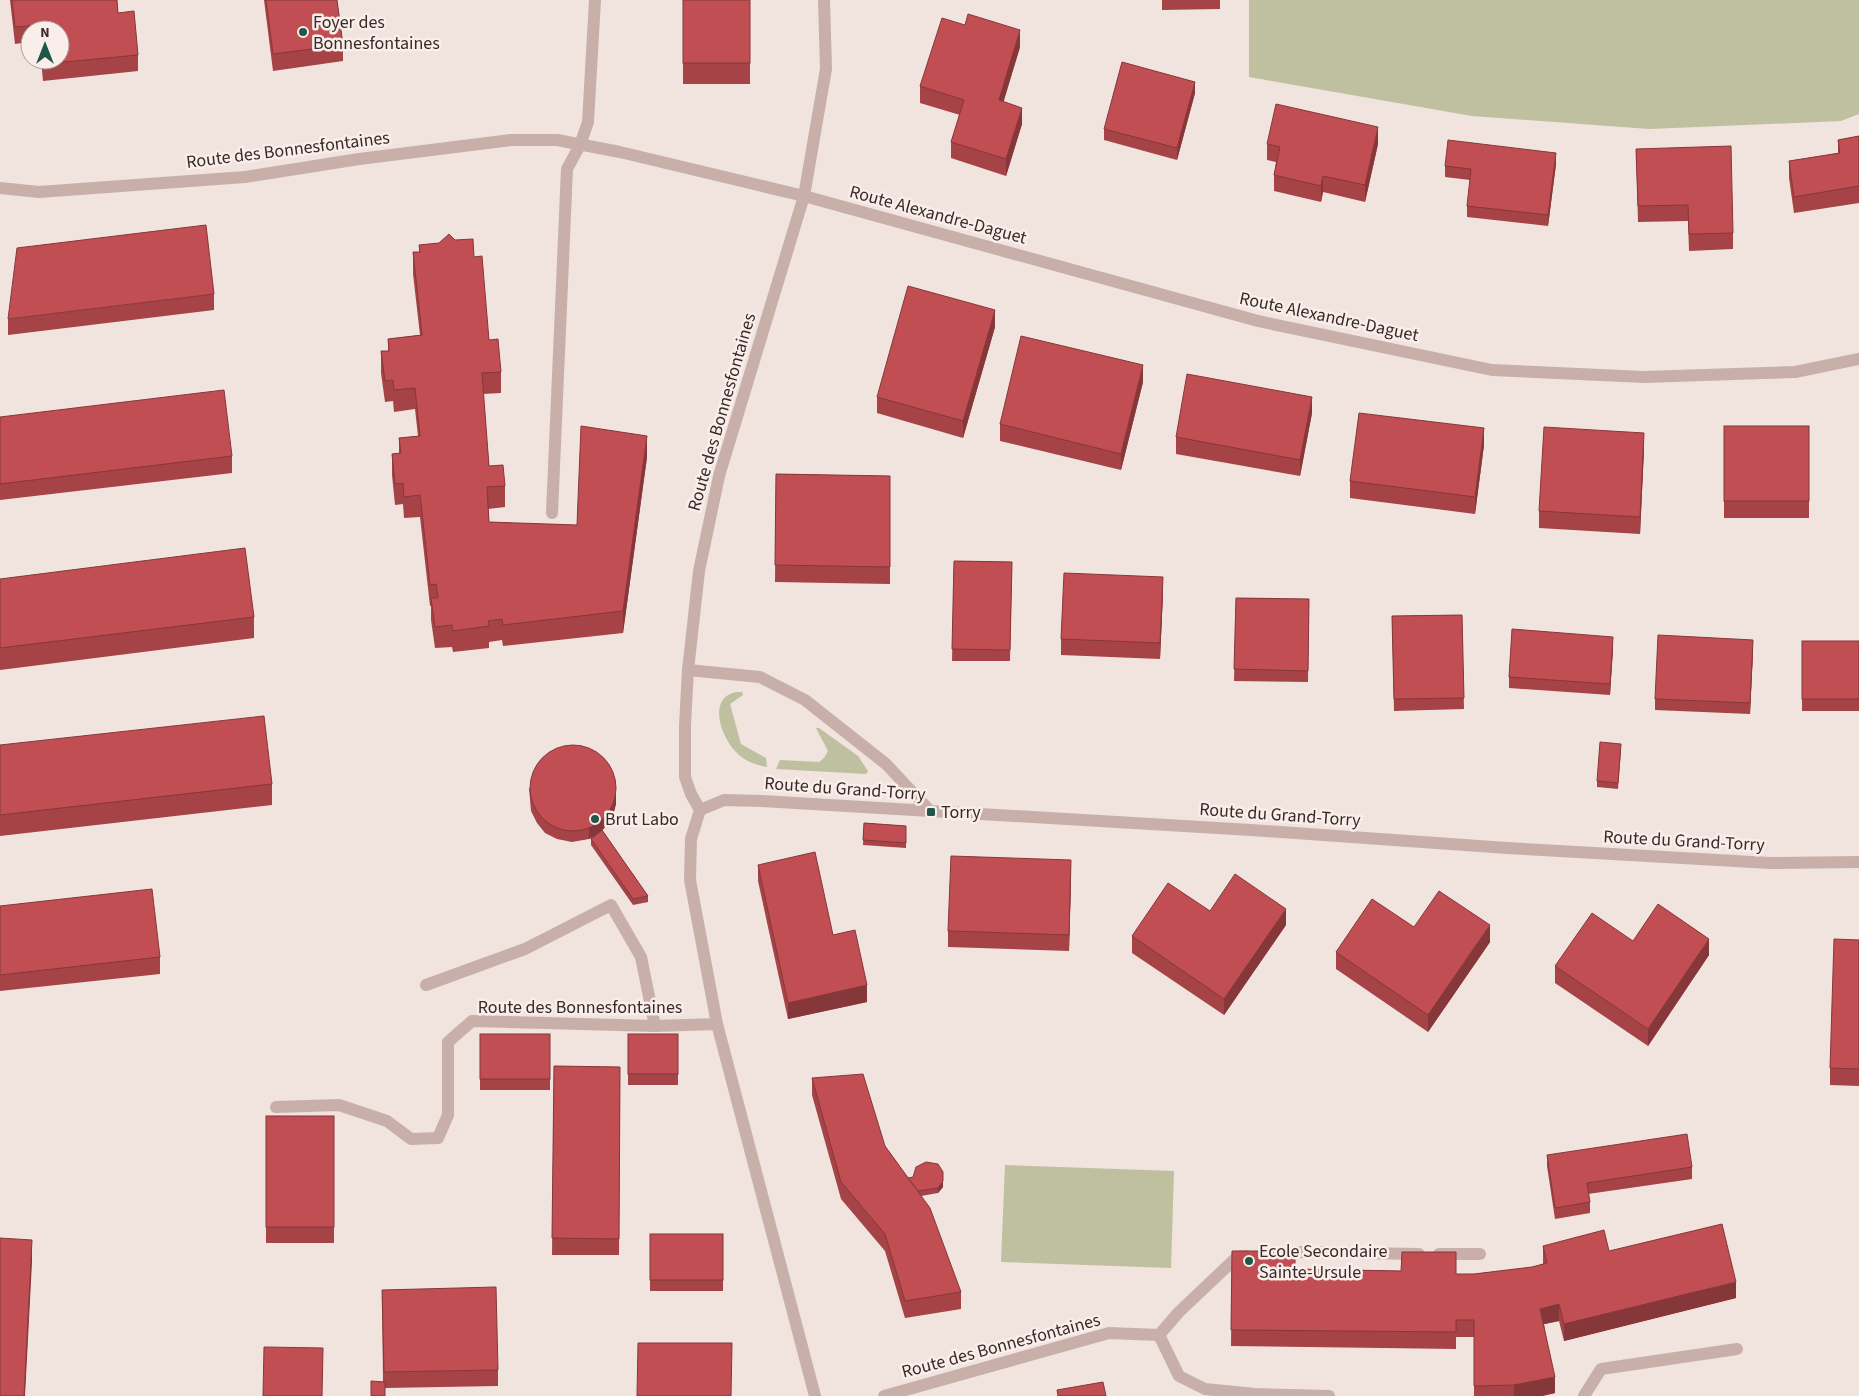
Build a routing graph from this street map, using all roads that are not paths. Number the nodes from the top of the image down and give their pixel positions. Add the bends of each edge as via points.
1 (595, 0) edge
2 (824, 0) edge
3 (580, 145) junction
4 (0, 188) edge
5 (804, 196) junction
6 (1859, 359) edge
7 (552, 513) dead end
8 (688, 670) junction
9 (700, 810) junction
10 (932, 812) junction
11 (1859, 862) edge
12 (426, 984) dead end
13 (717, 1024) junction
14 (656, 1026) junction
15 (276, 1107) dead end
16 (1480, 1254) dead end
17 (1158, 1335) junction
18 (1737, 1349) dead end
19 (815, 1396) edge
20 (884, 1396) edge
21 (1329, 1396) edge
22 (1584, 1396) edge

1 - 3 street via 588,122
2 - 5 street, Route des Bonnesfontaines via 826,69
3 - 4 street, Route des Bonnesfontaines via 557,140 510,140 245,177 39,192
3 - 5 street, Route des Bonnesfontaines
3 - 7 street via 568,169
5 - 6 street, Route Alexandre-Daguet via 1258,321 1492,370 1644,377 1795,372
5 - 8 street, Route des Bonnesfontaines via 719,476 699,572
8 - 9 street, Route des Bonnesfontaines via 685,777
8 - 10 street via 760,677 805,700 886,764
9 - 10 street, Route du Grand-Torry via 724,800
9 - 13 street via 691,839 690,880
10 - 11 street, Route du Grand-Torry via 1760,863
12 - 14 street via 525,949 611,905 641,957
13 - 14 street, Route des Bonnesfontaines
13 - 19 street
14 - 15 street, Route des Bonnesfontaines via 472,1021 448,1042 448,1115 438,1138 411,1139 386,1121 339,1105
16 - 17 street via 1297,1252 1237,1257
17 - 20 street, Route des Bonnesfontaines via 1109,1333
17 - 21 street via 1179,1376 1205,1389
18 - 22 street via 1601,1369

